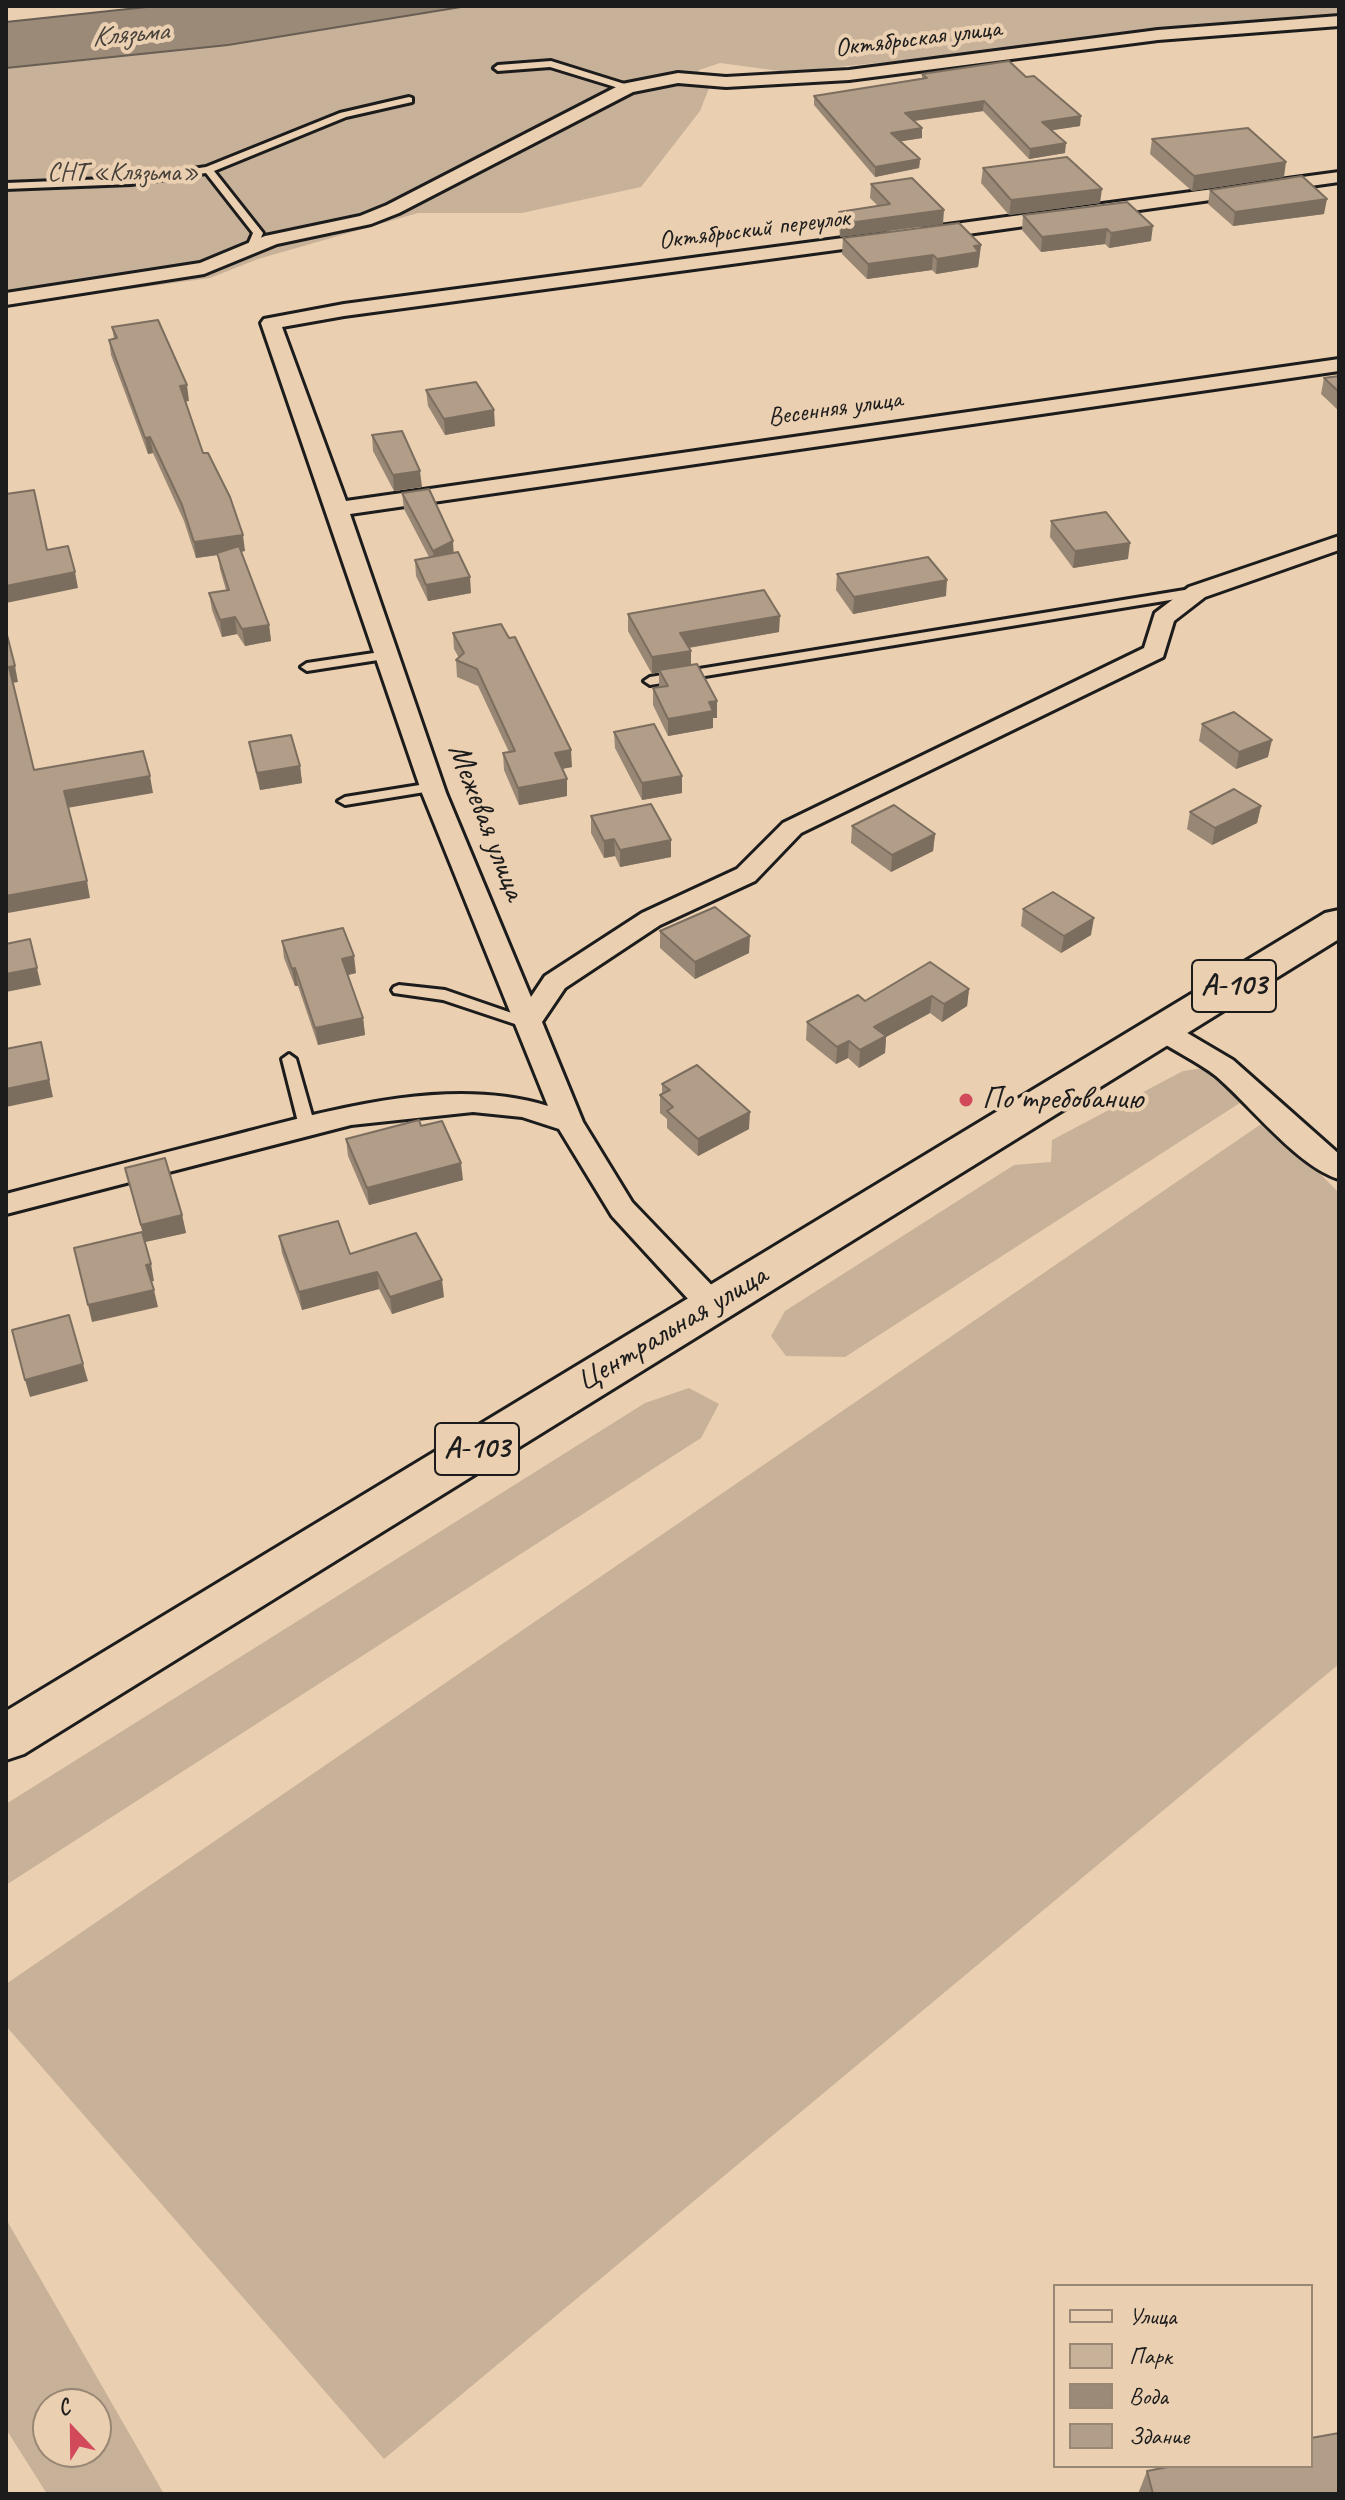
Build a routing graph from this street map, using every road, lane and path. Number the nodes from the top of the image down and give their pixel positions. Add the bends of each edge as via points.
1 (1339, 21) edge
2 (498, 68) dead end
3 (628, 88) junction
4 (409, 100) dead end
5 (208, 170) junction
6 (1339, 177) edge
7 (6, 186) edge
8 (252, 247) junction
9 (6, 299) edge
10 (271, 323) joint
11 (1339, 365) edge
12 (338, 509) junction
13 (1339, 543) edge
14 (1197, 592) junction
15 (387, 655) junction
16 (307, 667) dead end
17 (650, 681) dead end
18 (432, 787) junction
19 (345, 801) dead end
20 (1339, 922) edge
21 (399, 990) dead end
22 (527, 1023) junction
23 (1162, 1030) junction
24 (289, 1059) dead end
25 (569, 1122) junction
26 (307, 1126) junction
27 (1339, 1169) edge
28 (6, 1204) edge
29 (712, 1305) junction
30 (6, 1738) edge

1 - 3 street, Октябрьская улица via 1158,35 849,75 726,82 678,78
2 - 3 lane via 551,64
3 - 8 street, Октябрьская улица via 393,209
4 - 5 lane via 343,115
5 - 7 lane via 131,181
5 - 8 lane via 258,233
6 - 10 street, Октябрьский переулок
8 - 9 street, Октябрьская улица via 204,268
10 - 12 street, Межевая улица
11 - 12 street, Весенняя улица
12 - 15 street, Межевая улица
13 - 14 street
14 - 17 lane
14 - 22 street via 1163,618 1155,652 792,828 746,875 651,919 555,982
15 - 16 lane
15 - 18 street, Межевая улица
18 - 19 lane
18 - 22 street, Межевая улица
20 - 23 main road, Центральная улица / А-103
21 - 22 lane via 445,995
22 - 25 street, Межевая улица
23 - 27 street via 1223,1067
23 - 29 main road, Центральная улица / А-103
24 - 26 lane
25 - 26 street via 524,1108 473,1102 351,1115
25 - 29 street, Межевая улица via 622,1209
26 - 28 street
29 - 30 main road, Центральная улица / А-103

